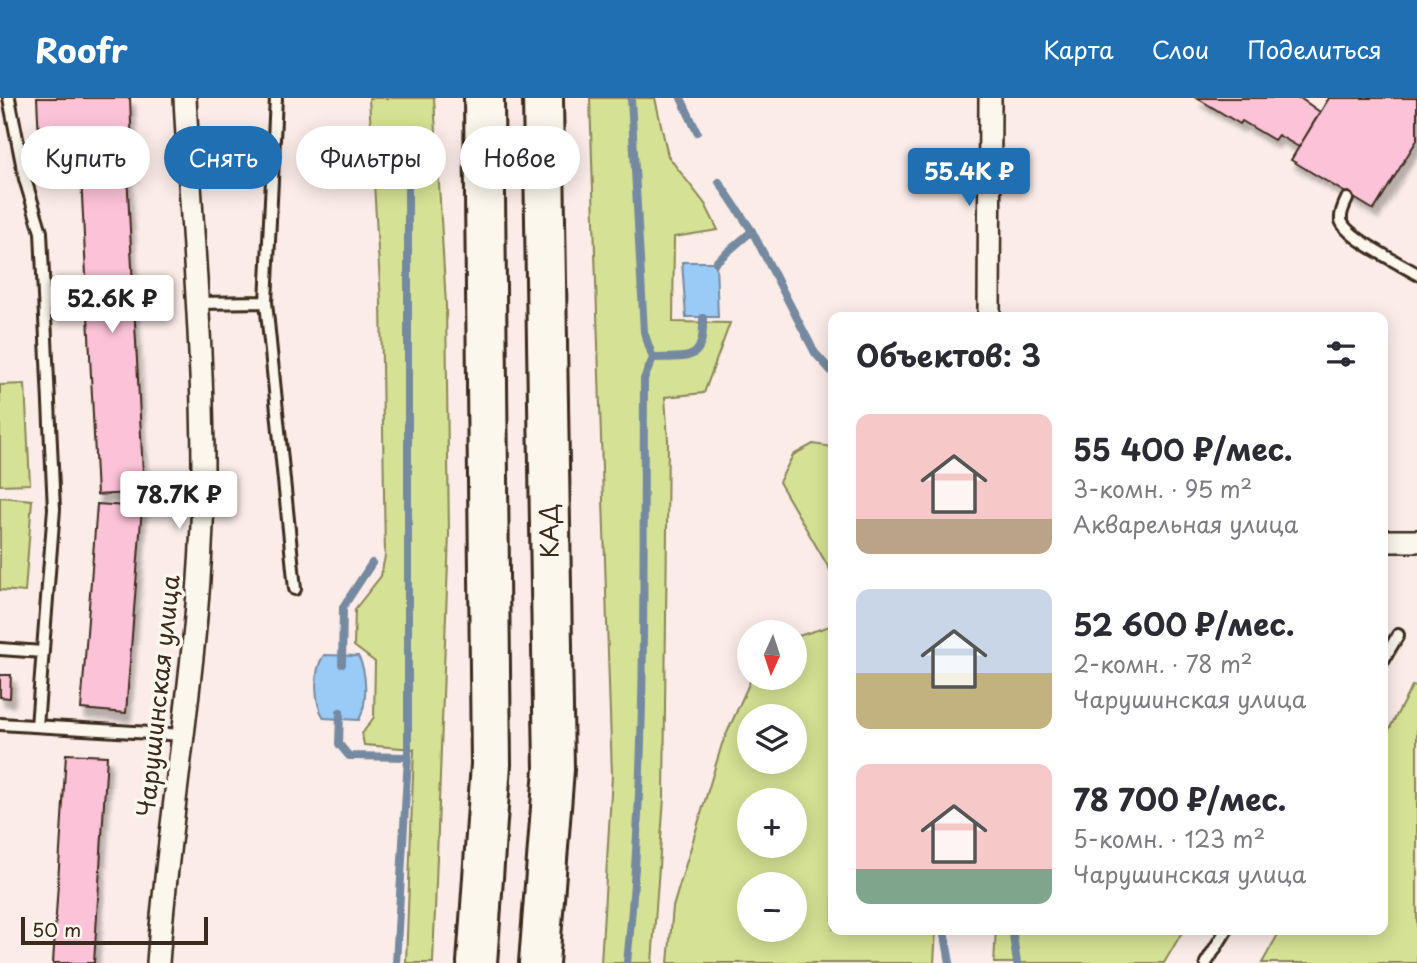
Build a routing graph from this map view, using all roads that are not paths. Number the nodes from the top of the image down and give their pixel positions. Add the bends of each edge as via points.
1 (9, 98) edge
2 (185, 98) edge
3 (276, 98) edge
4 (484, 98) edge
5 (543, 98) edge
6 (990, 98) edge
7 (1347, 199) dead end
8 (1417, 274) edge
9 (266, 302) junction
10 (195, 303) junction
11 (989, 312) edge
12 (1388, 541) edge
13 (1417, 541) edge
14 (295, 589) dead end
15 (1398, 635) dead end
16 (0, 649) edge
17 (43, 652) junction
18 (1388, 652) edge
19 (0, 724) edge
20 (37, 726) junction
21 (184, 735) junction
22 (1223, 935) edge
23 (158, 963) edge
24 (477, 963) edge
25 (539, 963) edge
26 (1206, 963) edge

1 - 17 lane via 41,232 54,509
2 - 10 street, Чарушинская улица
3 - 9 lane
4 - 24 highway via 491,764
5 - 25 highway, КАД via 554,769
6 - 11 street
7 - 8 lane via 1341,220 1348,232
9 - 10 lane
9 - 14 lane
10 - 21 street, Чарушинская улица via 203,468
12 - 13 street
15 - 18 lane
16 - 17 lane
17 - 20 lane
19 - 20 lane
20 - 21 lane
21 - 23 street, Чарушинская улица
22 - 26 lane

